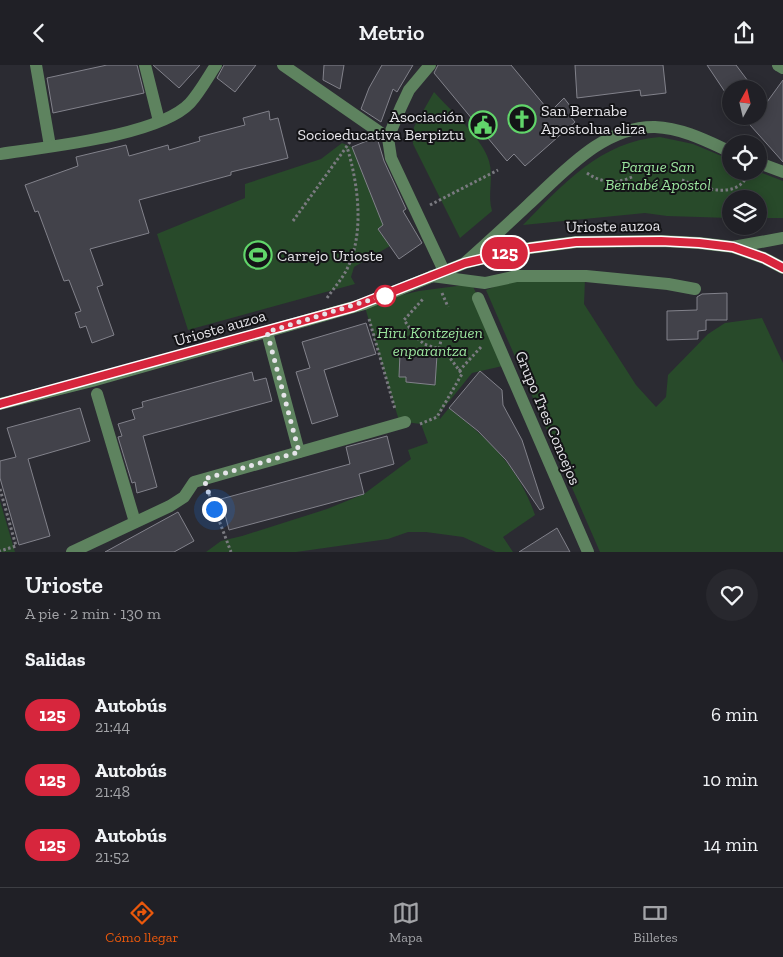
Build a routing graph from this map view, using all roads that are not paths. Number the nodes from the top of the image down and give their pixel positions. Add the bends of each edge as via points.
1 (36, 65) edge
2 (145, 65) edge
3 (216, 65) edge
4 (282, 65) edge
5 (430, 65) edge
6 (778, 65) edge
7 (783, 68) edge
8 (159, 121) junction
9 (388, 138) junction
10 (50, 146) junction
11 (722, 148) edge
12 (0, 154) edge
13 (767, 166) edge
14 (783, 172) edge
15 (783, 238) edge
16 (733, 247) junction
17 (465, 263) junction
18 (783, 268) edge
19 (438, 273) junction
20 (695, 289) dead end
21 (478, 297) dead end
22 (267, 332) junction
23 (97, 394) dead end
24 (1, 404) edge
25 (402, 423) road end
26 (299, 452) junction
27 (134, 522) junction
28 (72, 552) edge
29 (588, 552) edge

1 - 10 street
2 - 8 street
3 - 8 street via 190,103
4 - 9 street
5 - 9 street via 409,90
6 - 7 street
8 - 10 street via 107,137
9 - 19 street via 391,158 416,212
10 - 12 street
11 - 17 street, Urioste auzoa via 679,131 656,127 622,133 598,145 574,163
13 - 14 street
15 - 16 street, Urioste auzoa
16 - 17 street, Urioste auzoa via 661,241 576,242 515,250
16 - 18 street, Urioste auzoa
17 - 19 street, Urioste auzoa
19 - 20 street via 485,283 517,276 586,276
19 - 22 street, Urioste auzoa via 364,304
21 - 29 street, Grupo Tres Concejos
22 - 24 street, Urioste auzoa
22 - 26 street
23 - 27 street
25 - 26 street
26 - 27 street via 194,481 184,497
27 - 28 street

